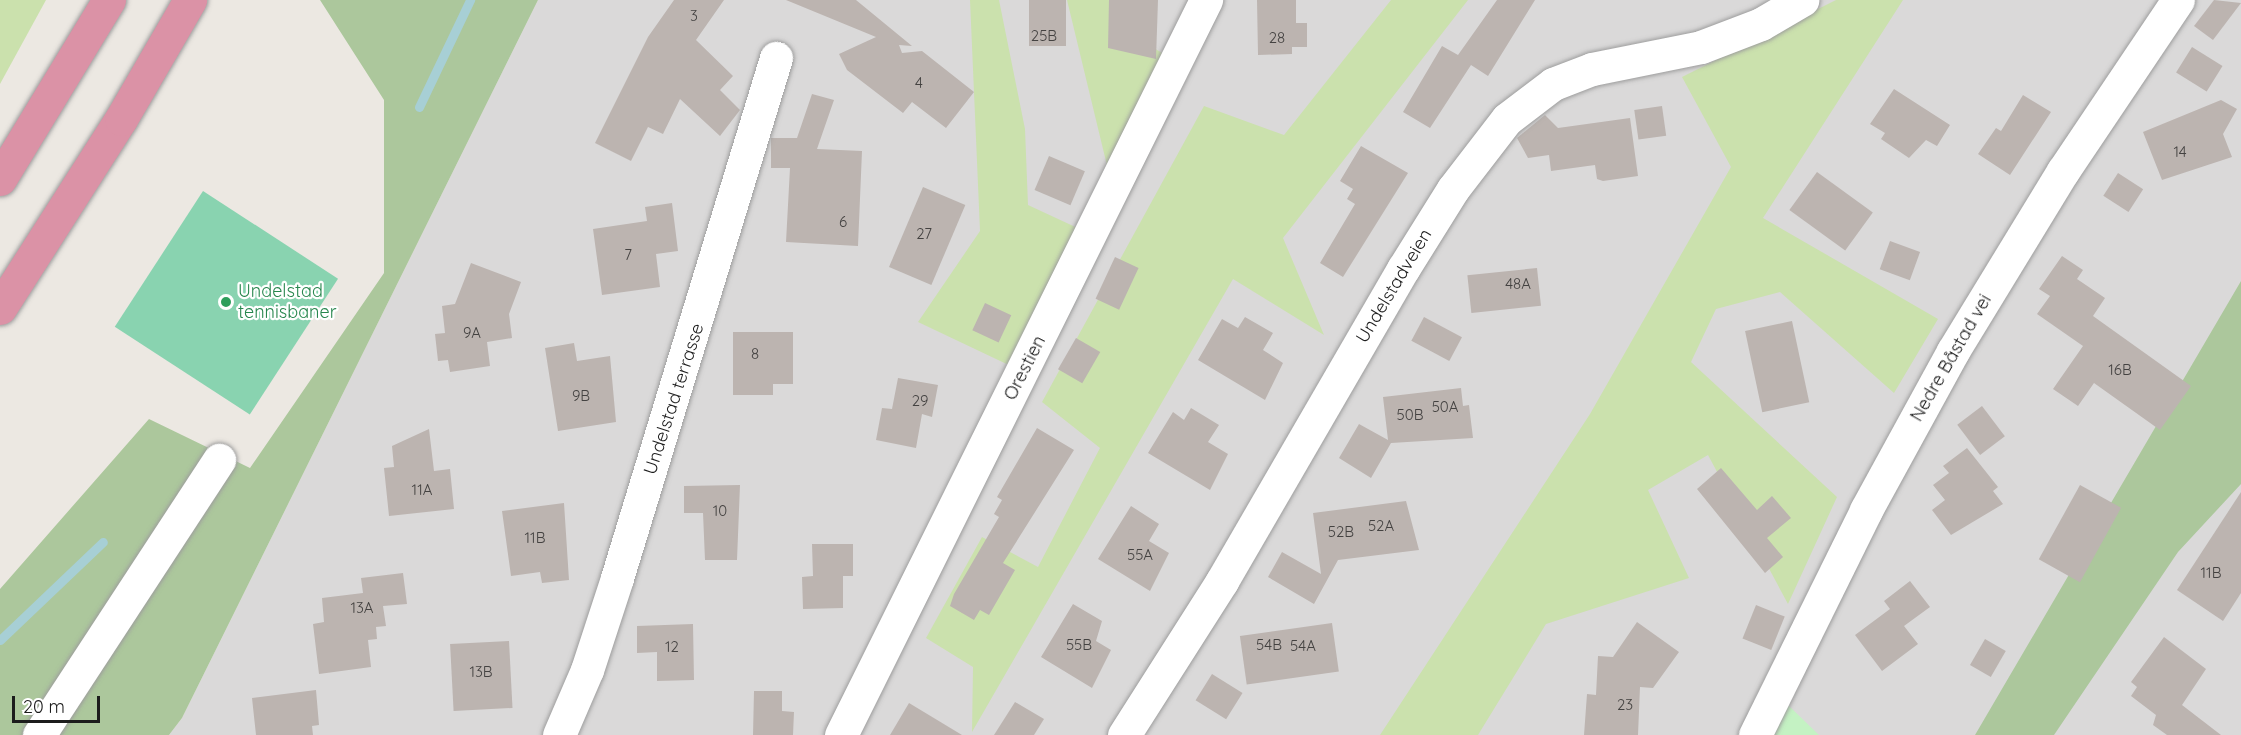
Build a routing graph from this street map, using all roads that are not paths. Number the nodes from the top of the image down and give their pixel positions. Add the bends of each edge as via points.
1 (109, 0) edge
2 (190, 0) edge
3 (1206, 0) edge
4 (1802, 0) edge
5 (2178, 0) edge
6 (776, 58) dead end
7 (0, 179) edge
8 (0, 308) edge
9 (219, 460) dead end
10 (39, 735) edge
11 (559, 735) edge
12 (841, 735) edge
13 (1124, 735) edge
14 (1755, 735) edge

1 - 7 highway
2 - 8 highway via 121,119
3 - 12 street, Orestien
4 - 13 street, Undelstadveien via 1761,24 1701,47 1592,69 1553,84 1508,119 1453,189 1222,580
5 - 14 street, Nedre Båstad vei via 2069,162 1953,351 1866,510
6 - 11 street, Undelstad terrasse via 617,578 587,670
9 - 10 street

